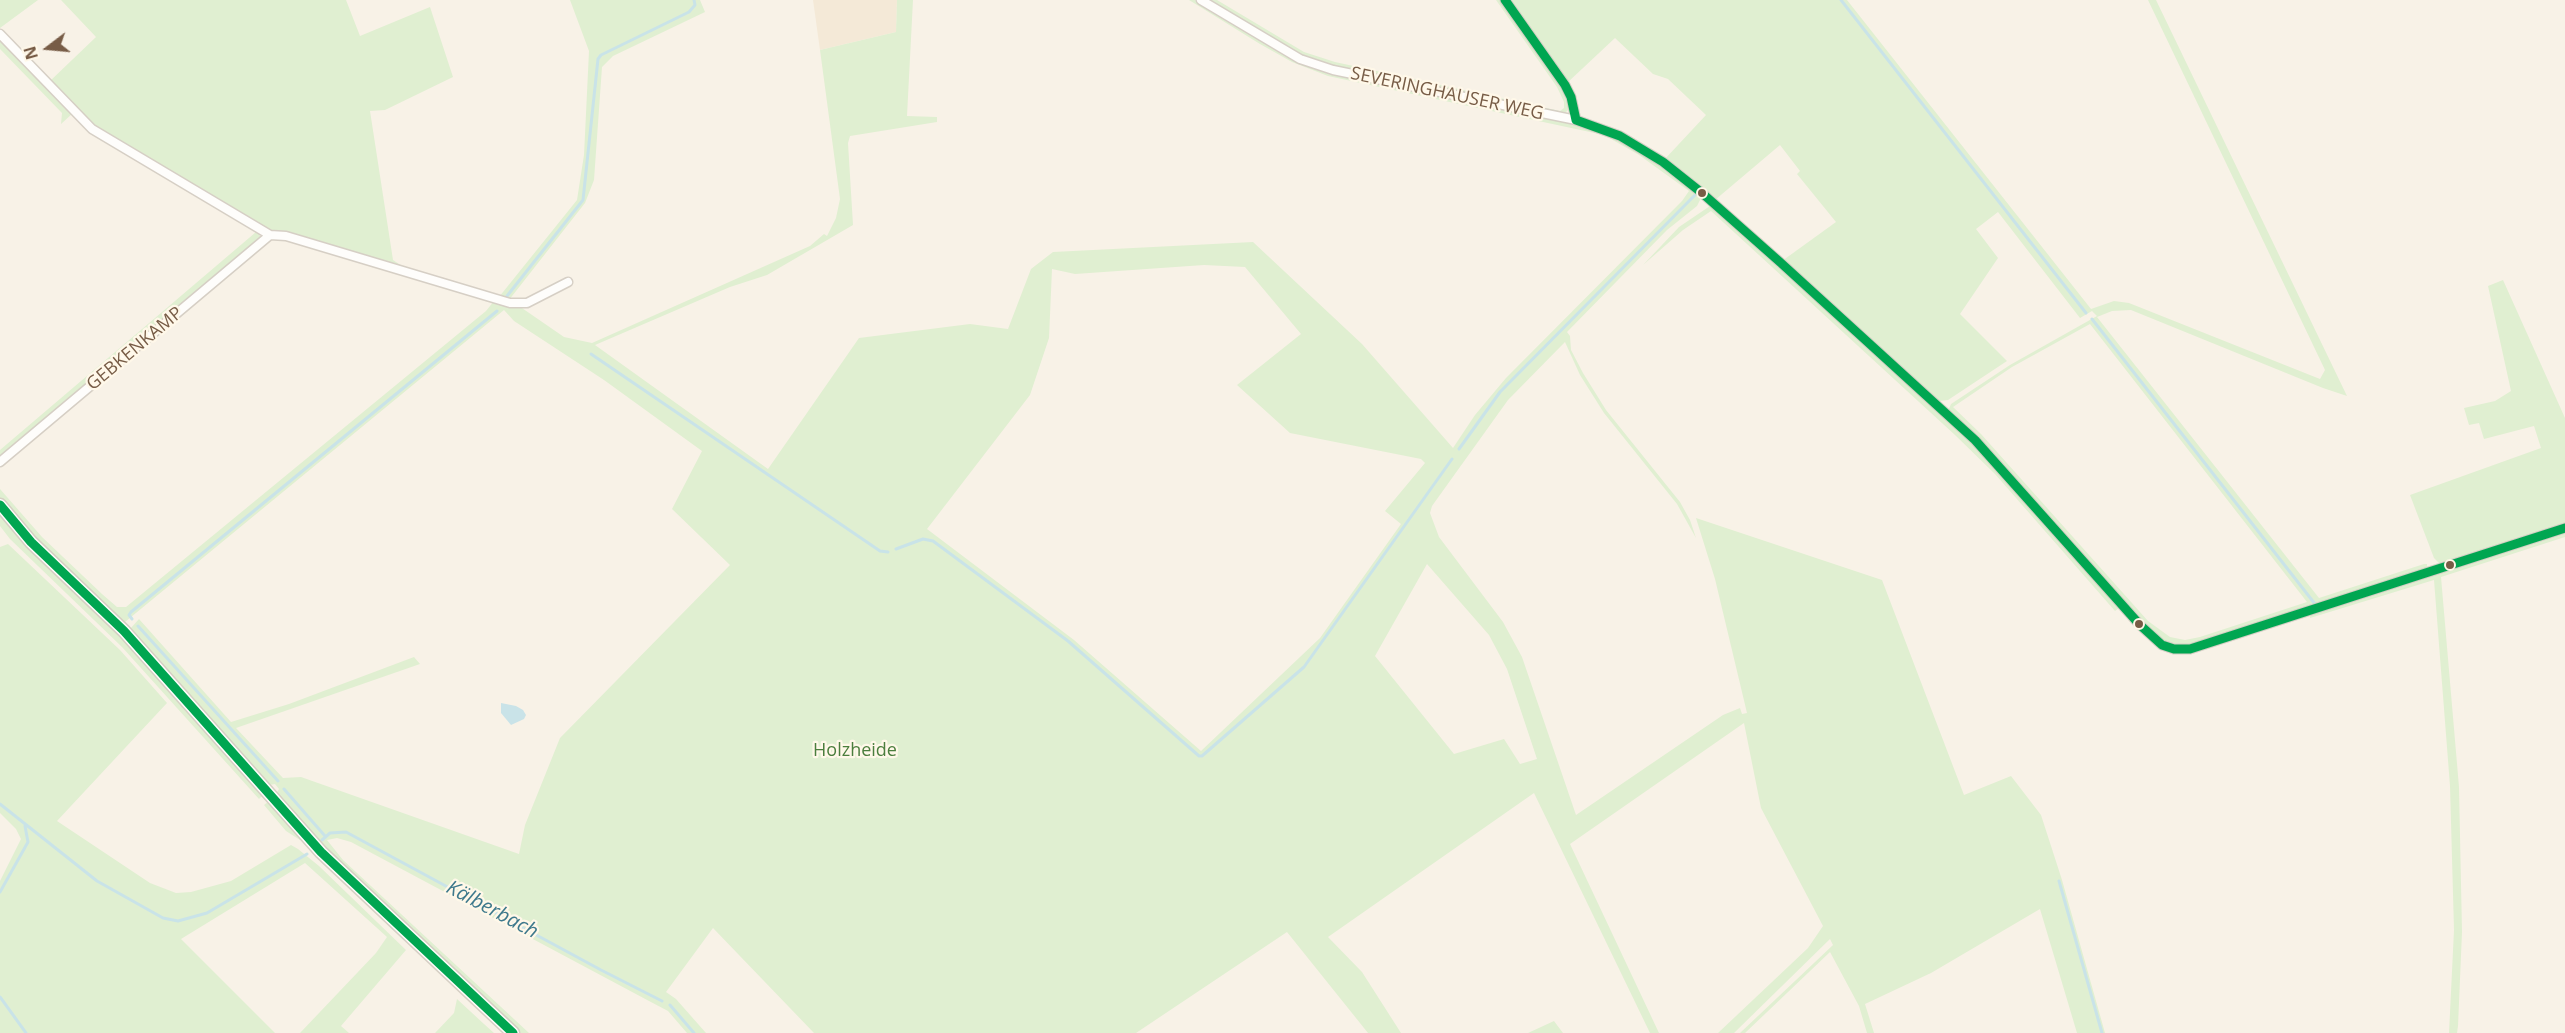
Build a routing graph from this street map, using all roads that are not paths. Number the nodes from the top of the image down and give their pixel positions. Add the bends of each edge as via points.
1 (1201, 0) edge
2 (1505, 0) edge
3 (0, 34) edge
4 (1576, 120) junction
5 (270, 235) junction
6 (568, 282) dead end
7 (0, 462) edge
8 (0, 506) edge
9 (2565, 528) edge
10 (513, 1033) edge

1 - 4 street, SEVERINGHAUSER WEG via 1300,59 1333,70
2 - 4 street via 1565,85
3 - 5 street via 92,129
4 - 9 street, SEVERINGHAUSER WEG via 1620,136 1663,162 1781,263 1975,440 2162,645 2190,649
5 - 6 street via 286,236 510,303 526,303
5 - 7 street, GEBKENKAMP
8 - 10 main road via 38,549 124,632 321,852

